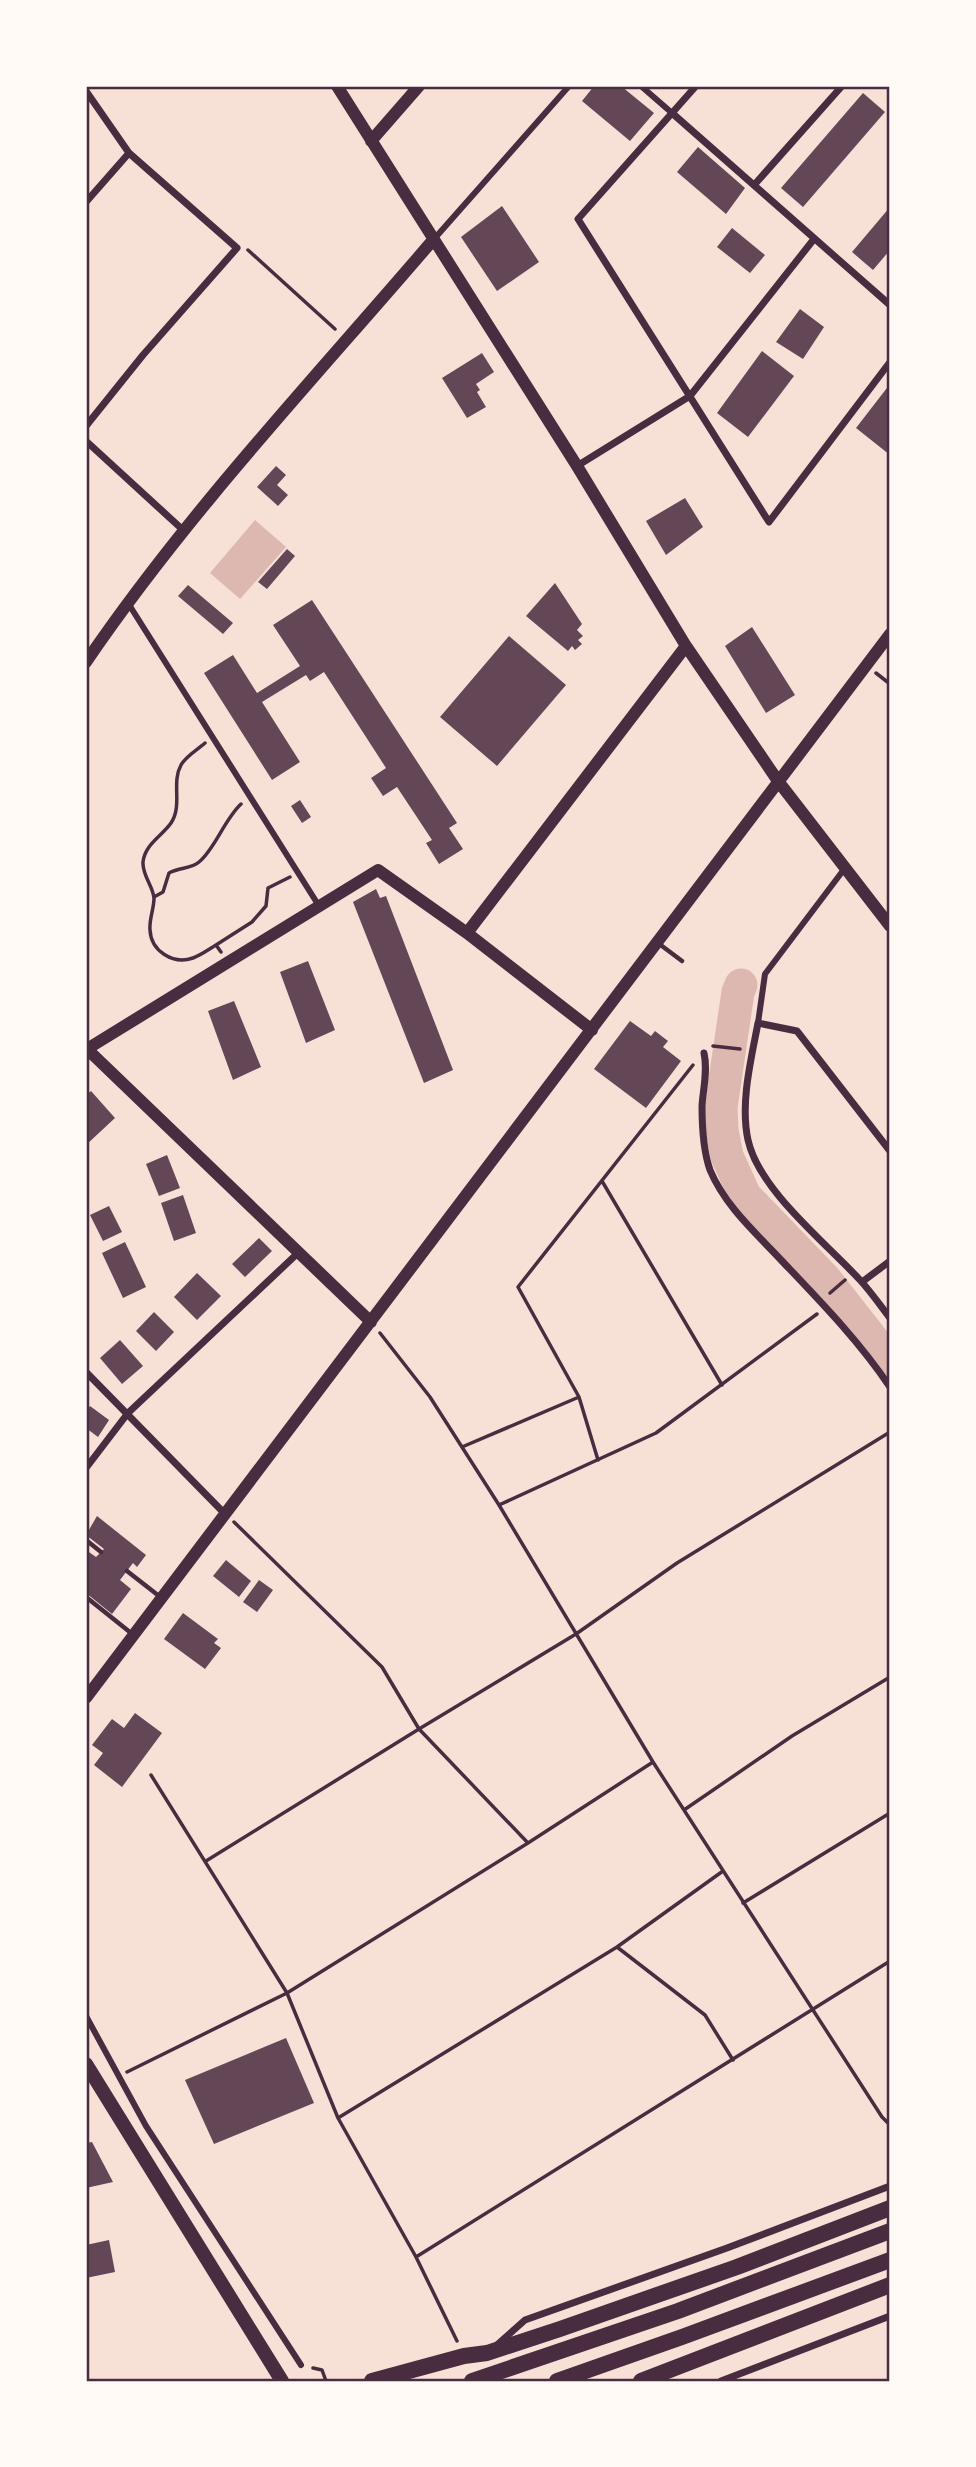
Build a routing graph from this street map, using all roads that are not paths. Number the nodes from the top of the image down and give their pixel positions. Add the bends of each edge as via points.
1 (337, 86) edge
2 (419, 86) edge
3 (569, 86) edge
4 (641, 86) edge
5 (696, 86) edge
6 (842, 86) edge
7 (86, 92) edge
8 (671, 113) junction
9 (371, 141) junction
10 (129, 153) junction
11 (755, 184) junction
12 (86, 202) edge
13 (814, 239) junction
14 (433, 240) junction
15 (890, 305) edge
16 (890, 362) edge
17 (690, 396) junction
18 (86, 426) edge
19 (86, 441) edge
20 (578, 466) junction
21 (183, 530) junction
22 (127, 601) junction
23 (890, 635) edge
24 (686, 646) junction
25 (86, 662) edge
26 (778, 781) junction
27 (845, 868) junction
28 (319, 906) junction
29 (890, 926) edge
30 (467, 933) junction
31 (657, 943) junction
32 (682, 961) dead end
33 (758, 1023) junction
34 (592, 1030) junction
35 (86, 1049) edge
36 (704, 1053) road end
37 (890, 1152) edge
38 (299, 1252) junction
39 (890, 1261) edge
40 (862, 1282) junction
41 (890, 1318) edge
42 (372, 1322) junction
43 (86, 1372) edge
44 (890, 1387) edge
45 (128, 1413) junction
46 (86, 1468) edge
47 (226, 1515) junction
48 (86, 1540) edge
49 (101, 1552) dead end
50 (127, 1571) dead end
51 (86, 1597) edge
52 (163, 1598) junction
53 (135, 1636) junction
54 (86, 1699) edge
55 (86, 2017) edge
56 (86, 2064) edge
57 (890, 2186) edge
58 (890, 2208) edge
59 (890, 2231) edge
60 (890, 2260) edge
61 (890, 2285) edge
62 (890, 2316) edge
63 (487, 2353) junction
64 (301, 2365) road end
65 (282, 2381) edge
66 (372, 2381) edge
67 (472, 2381) edge
68 (556, 2381) edge
69 (641, 2381) edge
70 (721, 2381) edge

1 - 9 street
2 - 9 street
3 - 14 street
4 - 8 street
5 - 8 street
6 - 11 street
7 - 10 street
8 - 11 street
8 - 17 street via 578,219
9 - 14 street
10 - 12 street
10 - 18 street via 237,248
11 - 13 street
13 - 15 street
13 - 17 street
14 - 20 street
14 - 21 street
16 - 17 street via 769,522
17 - 20 street
19 - 21 street
20 - 24 street
21 - 22 street
22 - 25 street
22 - 28 street
23 - 26 street
24 - 26 street
24 - 30 street
26 - 27 street
26 - 31 street
27 - 29 street
27 - 33 street via 765,974
28 - 30 street via 378,870
28 - 35 street
30 - 34 street
31 - 32 lane
31 - 34 street
33 - 37 street via 797,1031
33 - 40 street via 745,1112 757,1168
34 - 42 street
35 - 38 street
36 - 44 street via 703,1140 722,1192 740,1218 863,1350
38 - 42 street
38 - 45 street
39 - 40 street
40 - 41 street
42 - 47 street
43 - 45 street
45 - 46 street
45 - 47 street
47 - 52 street
48 - 49 lane
50 - 52 lane
51 - 53 lane
52 - 53 street
53 - 54 street
55 - 64 street via 146,2126
56 - 65 main road
57 - 63 street via 525,2320
58 - 63 highway via 737,2267
59 - 67 highway via 678,2311
60 - 68 highway
61 - 69 highway
62 - 70 street
63 - 66 highway

